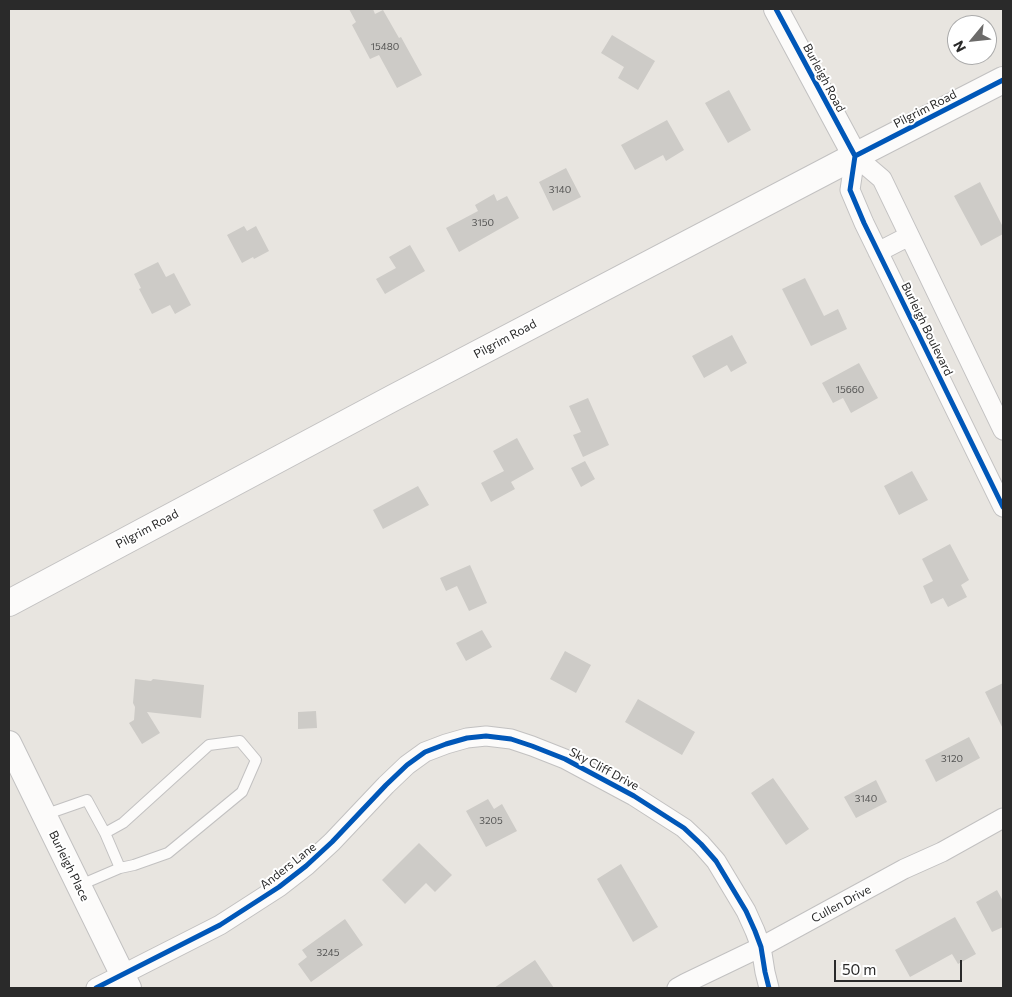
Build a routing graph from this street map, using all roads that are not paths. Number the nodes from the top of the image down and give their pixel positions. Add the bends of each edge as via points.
1 (776, 9) edge
2 (1003, 80) edge
3 (855, 156) junction
4 (910, 236) junction
5 (878, 252) junction
6 (1003, 430) edge
7 (1003, 507) edge
8 (9, 603) edge
9 (473, 738) joint
10 (9, 743) edge
11 (44, 815) junction
12 (1003, 818) edge
13 (105, 833) junction
14 (120, 868) junction
15 (78, 886) junction
16 (761, 947) junction
17 (126, 982) edge
18 (96, 988) edge
19 (677, 988) edge
20 (769, 988) edge

1 - 3 street, Burleigh Road
2 - 3 main road, Pilgrim Road
3 - 4 street, Burleigh Boulevard via 882,179
3 - 5 street, Burleigh Boulevard via 850,190
3 - 8 main road, Pilgrim Road
4 - 5 street
4 - 6 street, Burleigh Boulevard
5 - 7 street, Burleigh Boulevard
9 - 16 street, Sky Cliff Drive via 511,739 565,759 634,796 684,828 716,861 746,911
9 - 17 street, Anders Lane via 425,752 386,784 306,866 220,925
10 - 11 street, Burleigh Place
11 - 13 lane via 87,800
11 - 15 street, Burleigh Place
12 - 16 street, Cullen Drive
13 - 14 lane
13 - 14 lane via 123,823 208,745 240,741 256,760 242,792 168,853
14 - 15 lane
15 - 17 street, Burleigh Place
16 - 19 street, Cullen Drive
16 - 20 street, Sky Cliff Drive
17 - 18 street, Anders Lane

